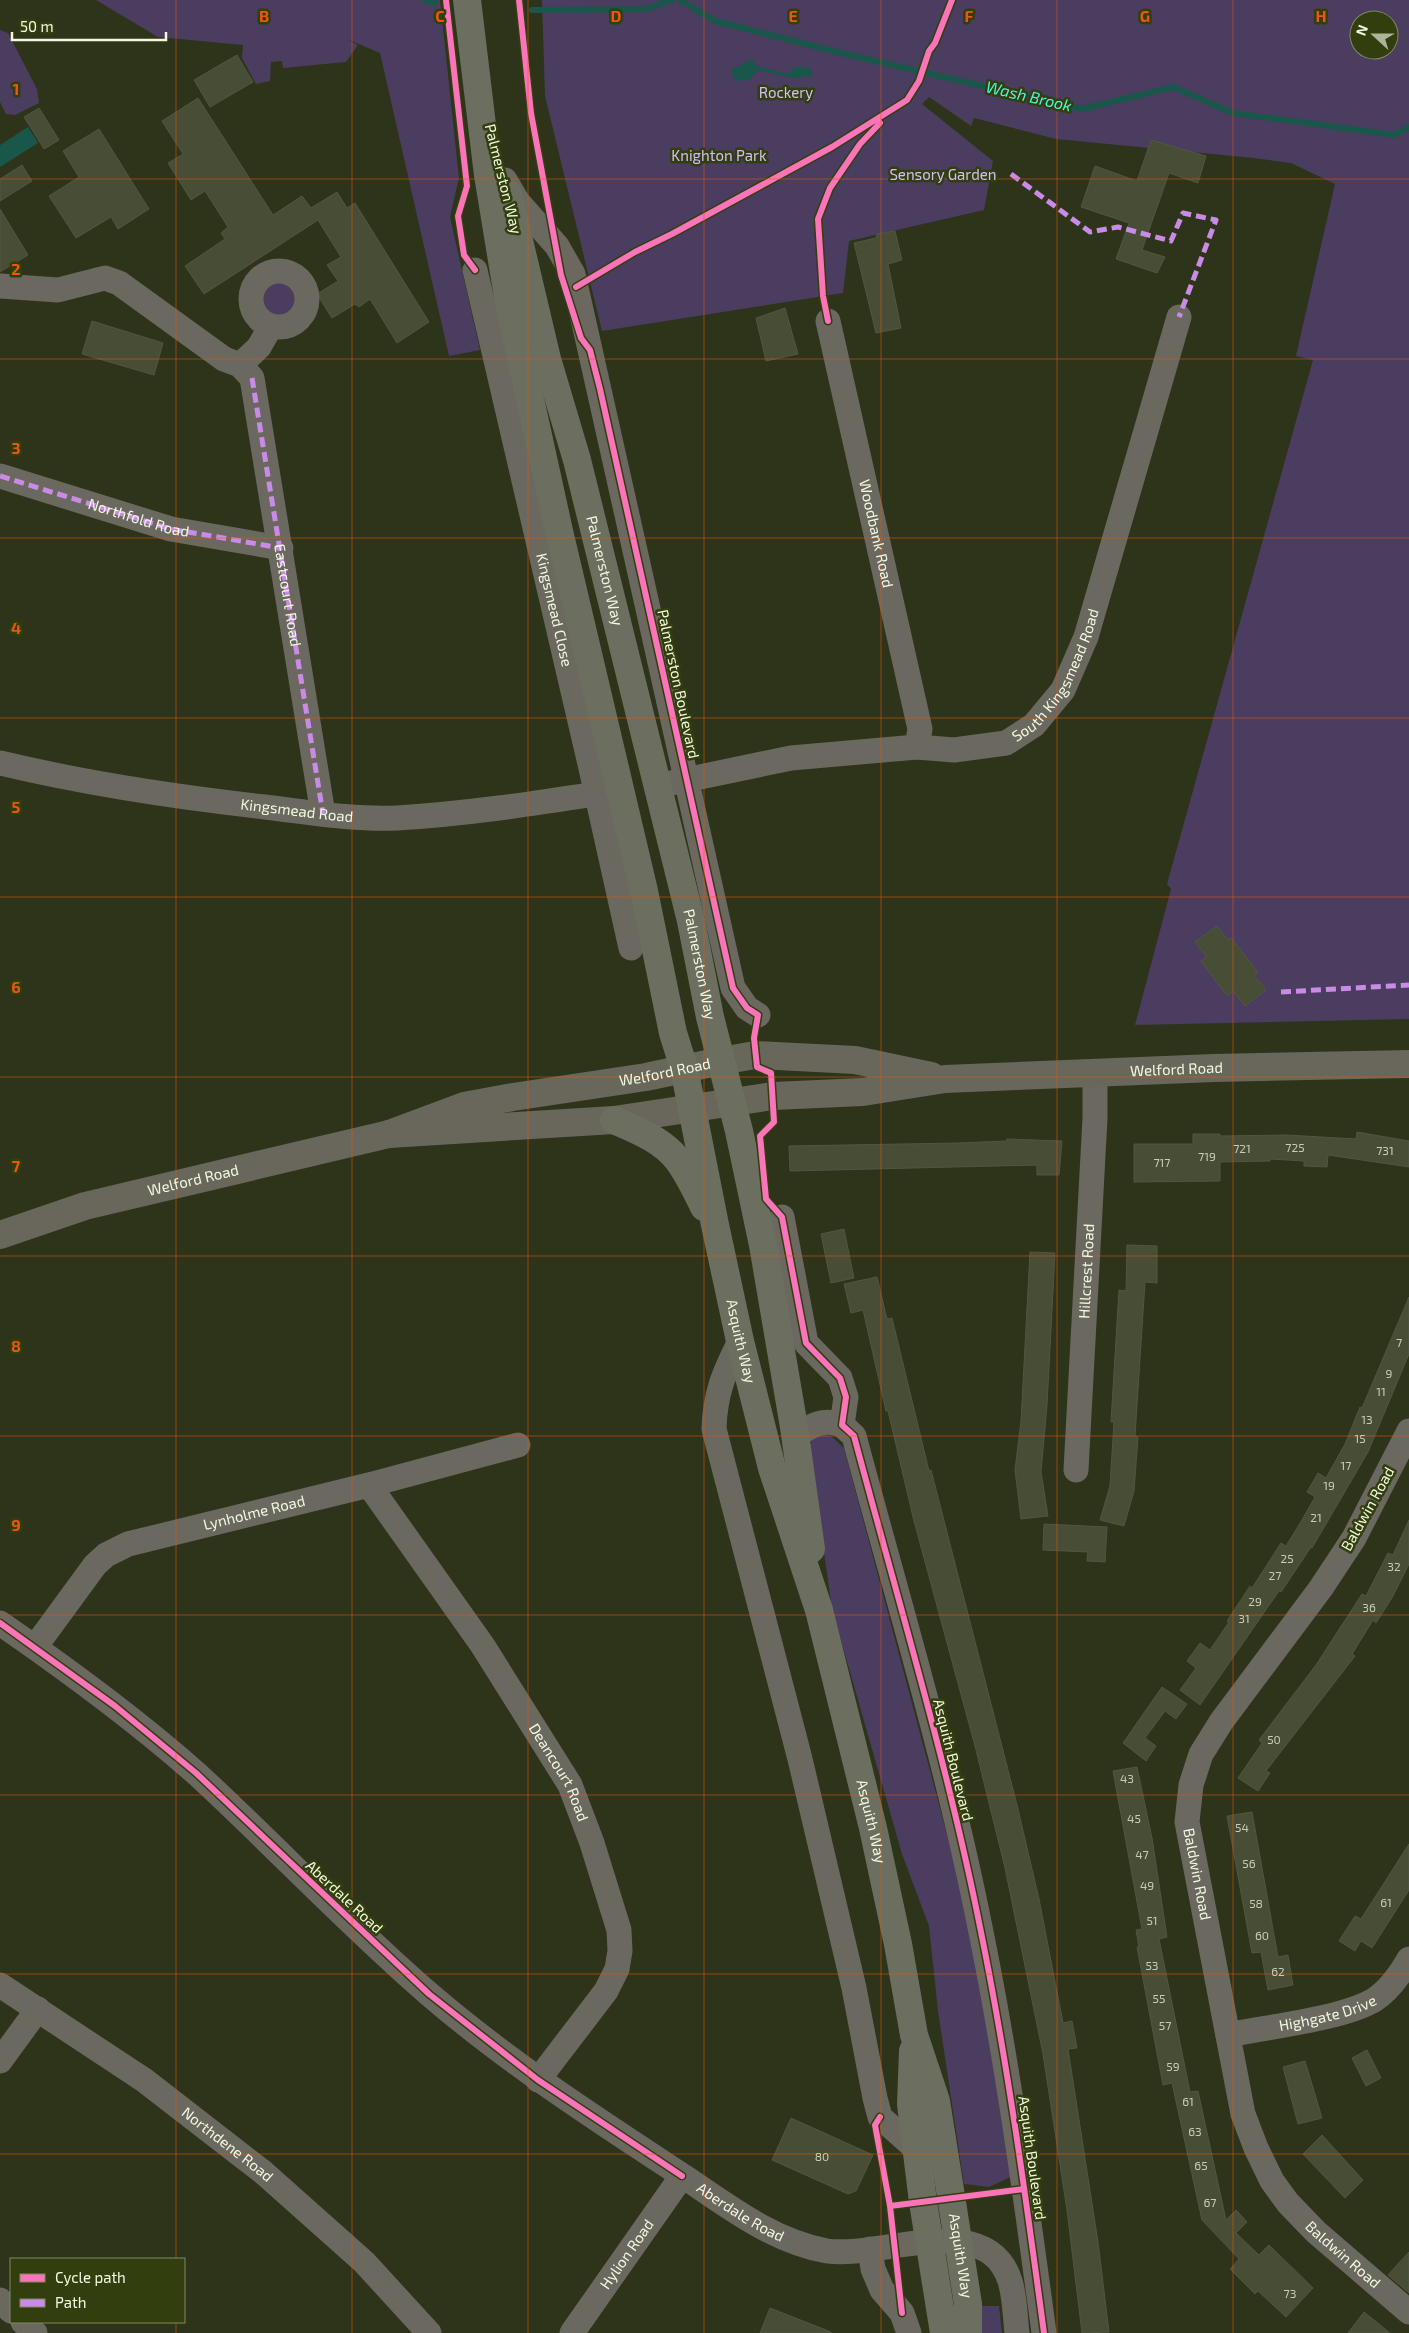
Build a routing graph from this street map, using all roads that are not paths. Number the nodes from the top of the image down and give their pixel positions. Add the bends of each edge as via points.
1 (468, 10) edge
2 (478, 84) junction
3 (505, 180) junction
4 (476, 270) dead end
5 (0, 286) edge
6 (1179, 317) dead end
7 (828, 321) dead end
8 (271, 326) dead end
9 (246, 371) junction
10 (0, 476) edge
11 (280, 548) junction
12 (917, 747) junction
13 (0, 763) edge
14 (686, 779) junction
15 (657, 787) junction
16 (596, 794) junction
17 (323, 814) junction
18 (644, 891) junction
19 (630, 948) dead end
20 (758, 1015) dead end
21 (721, 1061) junction
22 (1409, 1064) edge
23 (684, 1068) junction
24 (1095, 1074) junction
25 (946, 1079) junction
26 (731, 1102) junction
27 (692, 1109) junction
28 (614, 1120) junction
29 (389, 1134) junction
30 (782, 1217) dead end
31 (715, 1226) junction
32 (0, 1235) edge
33 (740, 1341) junction
34 (842, 1425) junction
35 (1409, 1431) edge
36 (796, 1437) junction
37 (518, 1446) dead end
38 (1076, 1470) dead end
39 (369, 1485) junction
40 (819, 1610) junction
41 (0, 1624) edge
42 (34, 1647) junction
43 (1409, 1959) edge
44 (0, 1985) edge
45 (38, 2009) junction
46 (914, 2035) junction
47 (1228, 2035) junction
48 (0, 2061) edge
49 (538, 2080) junction
50 (916, 2149) junction
51 (682, 2176) junction
52 (929, 2242) junction
53 (958, 2242) junction
54 (870, 2249) junction
55 (0, 2300) edge
56 (10, 2310) edge
57 (1409, 2312) edge
58 (24, 2323) edge
59 (35, 2333) edge
60 (429, 2333) edge
61 (572, 2333) edge
62 (909, 2333) edge
63 (944, 2333) edge
64 (968, 2333) edge
65 (1017, 2333) edge
66 (1044, 2333) edge

1 - 2 highway, Palmerston Way
2 - 3 highway, Palmerston Way
2 - 18 highway, Palmerston Way via 488,175 509,302
3 - 14 street, Palmerston Boulevard via 518,202 557,246 573,274
3 - 15 highway, Palmerston Way via 547,359 577,460
4 - 16 street, Kingsmead Close
5 - 9 street via 58,290 105,278 119,282 224,360
6 - 12 street, South Kingsmead Road via 1086,637 1063,690 1034,725 1006,743 954,750
7 - 12 street, Woodbank Road via 920,729
8 - 9 street
9 - 11 street, Eastcourt Road
10 - 11 street, Northfold Road via 171,529
11 - 17 street, Eastcourt Road
12 - 14 street, South Kingsmead Road via 791,758
13 - 17 street, Kingsmead Road via 66,779 164,796
14 - 15 street, South Kingsmead Road
14 - 20 street, Palmerston Boulevard via 733,988 747,1008
15 - 18 highway via 646,793 641,801
15 - 21 highway, Palmerston Way via 691,921
16 - 17 street, Kingsmead Road via 517,806 395,818
16 - 19 street, Kingsmead Close
18 - 23 highway, Palmerston Way via 672,1033
21 - 23 main road, Welford Road
21 - 25 main road, Welford Road via 756,1055 855,1060
21 - 26 highway, Asquith Way
22 - 24 main road, Welford Road
23 - 27 highway, Asquith Way
23 - 29 main road, Welford Road via 464,1106
24 - 25 main road, Welford Road
24 - 38 street, Hillcrest Road
25 - 26 main road, Welford Road via 863,1092 773,1096
26 - 27 main road, Welford Road
26 - 36 highway, Asquith Way via 763,1245
27 - 28 main road, Welford Road
27 - 31 highway, Asquith Way
28 - 29 main road, Welford Road
28 - 31 highway via 650,1136 671,1152
29 - 32 main road, Welford Road via 85,1206
30 - 34 street via 806,1343 840,1378 846,1397
31 - 33 highway, Asquith Way
33 - 40 highway, Asquith Way via 777,1484
33 - 50 street via 715,1402 714,1429 800,1758 854,1988 874,2098 880,2117
34 - 36 street via 820,1422
34 - 66 street, Asquith Boulevard via 854,1436 942,1764 981,1930 1008,2076
35 - 47 street, Baldwin Road via 1354,1538 1222,1722 1201,1754 1190,1785 1187,1822 1190,1844
36 - 40 highway, Asquith Way
37 - 39 street, Lynholme Road
39 - 42 street, Lynholme Road via 117,1548 95,1565
39 - 49 street, Deancourt Road via 483,1646 570,1785 619,1930 617,1969 606,1991
40 - 46 highway, Asquith Way via 873,1828
41 - 42 street, Aberdale Road
42 - 49 street, Aberdale Road via 115,1706 196,1773 429,1994
43 - 47 street, Highgate Drive via 1374,2000 1340,2013
44 - 45 street, Northdene Road
45 - 48 street
45 - 60 street, Northdene Road via 144,2080 264,2173 364,2262
46 - 50 highway, Asquith Way via 911,2104
46 - 53 highway, Asquith Way via 936,2102
47 - 57 street, Baldwin Road via 1243,2114 1272,2181 1316,2232
49 - 51 street, Aberdale Road
50 - 52 highway, Asquith Way
51 - 54 street, Aberdale Road via 752,2222 797,2244 829,2251
51 - 61 street, Hylion Road
52 - 53 street, Aberdale Road
52 - 54 street, Aberdale Road
52 - 63 highway, Asquith Way
53 - 64 highway, Asquith Way via 968,2304
53 - 65 street, Aberdale Road via 985,2248 996,2256 1010,2280
54 - 62 street via 872,2269 882,2290 902,2313
55 - 56 street
58 - 59 street

